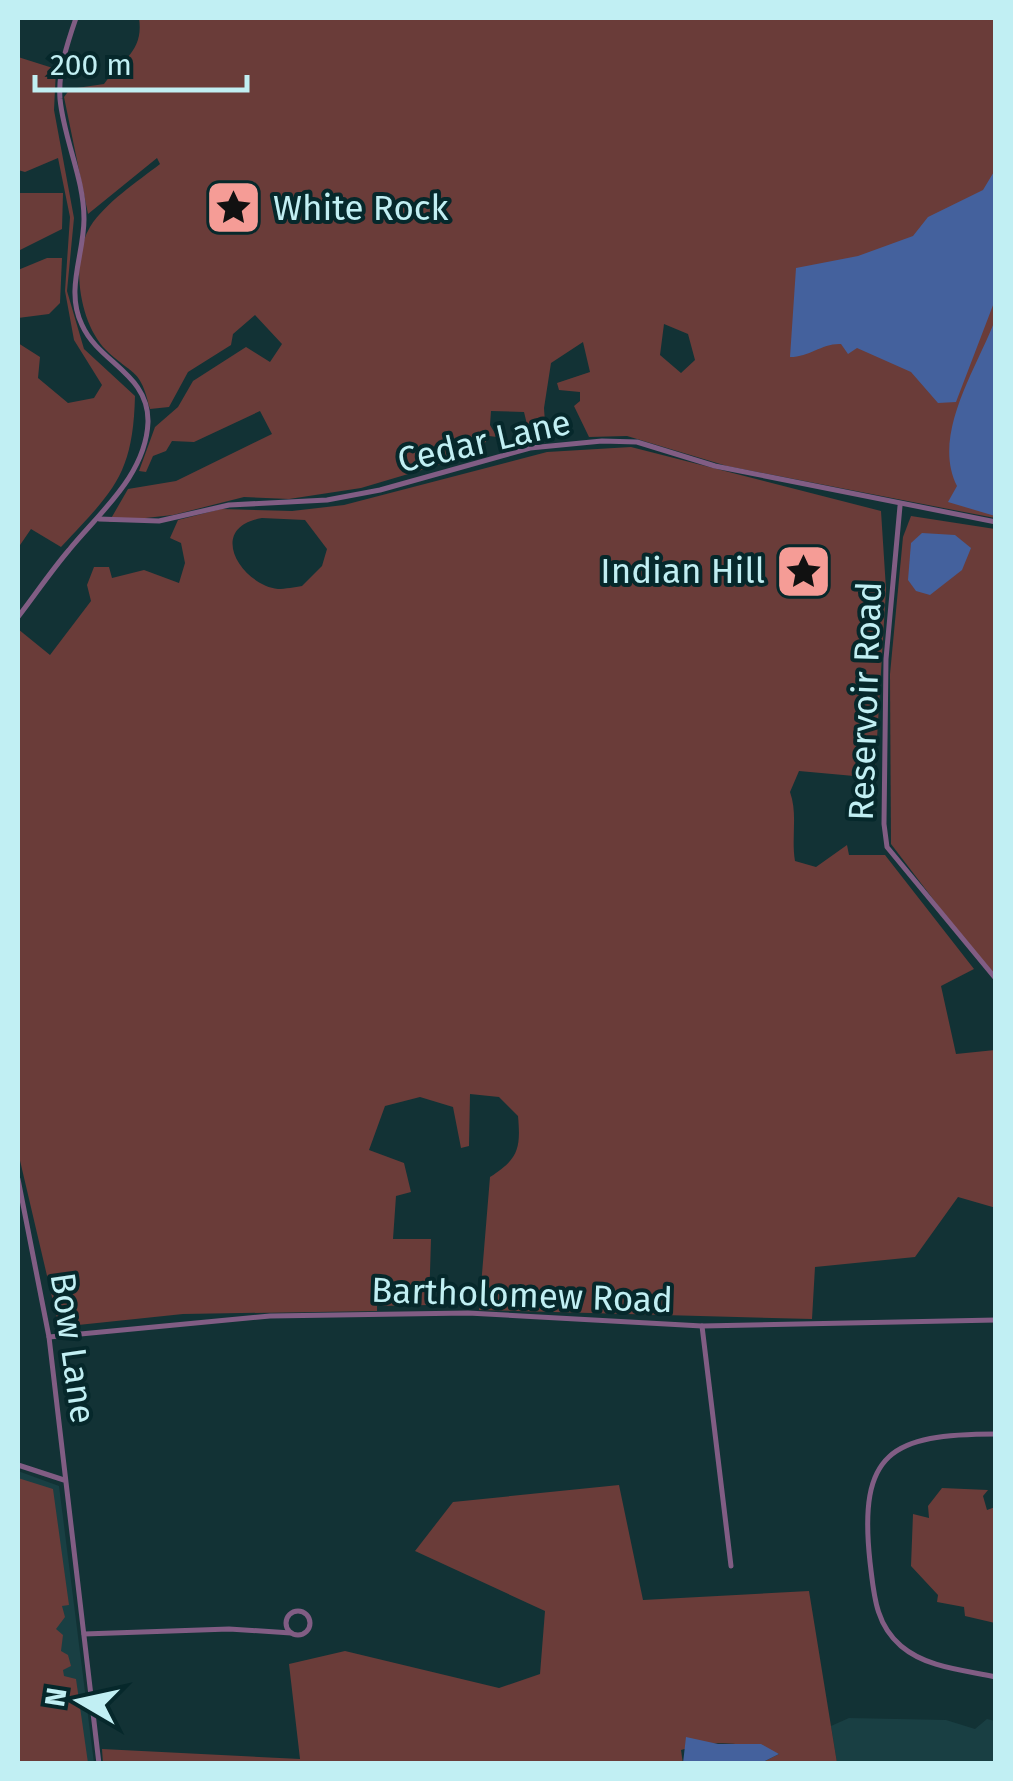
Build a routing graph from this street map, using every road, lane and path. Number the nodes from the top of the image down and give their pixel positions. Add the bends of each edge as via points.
1 (76, 18) edge
2 (900, 506) junction
3 (98, 518) junction
4 (996, 522) edge
5 (18, 617) edge
6 (996, 979) edge
7 (18, 1179) edge
8 (996, 1320) edge
9 (702, 1326) junction
10 (49, 1337) junction
11 (996, 1434) edge
12 (18, 1465) edge
13 (64, 1480) junction
14 (730, 1566) dead end
15 (291, 1633) junction
16 (84, 1634) junction
17 (996, 1677) edge
18 (99, 1764) edge

1 - 3 street via 62,59 60,100 84,222 74,281 80,321 93,345 132,377 145,399 148,424 128,477
2 - 3 street, Cedar Lane via 685,459 637,442 602,441 530,448 313,502 229,505 159,521
2 - 4 street, Cedar Lane
2 - 6 street, Reservoir Road via 886,660 887,847
3 - 5 street
7 - 10 street, Bow Lane
8 - 9 street, Bartholomew Road
9 - 10 street, Bartholomew Road via 468,1313 270,1316
9 - 14 street
10 - 13 street, Bow Lane
11 - 17 street via 943,1434 908,1443 879,1470 866,1506 874,1596 887,1632 932,1664
12 - 13 street
13 - 16 street, Bow Lane
15 - 15 street via 308,1631 306,1614 289,1616
15 - 16 street
16 - 18 street, Bow Lane

